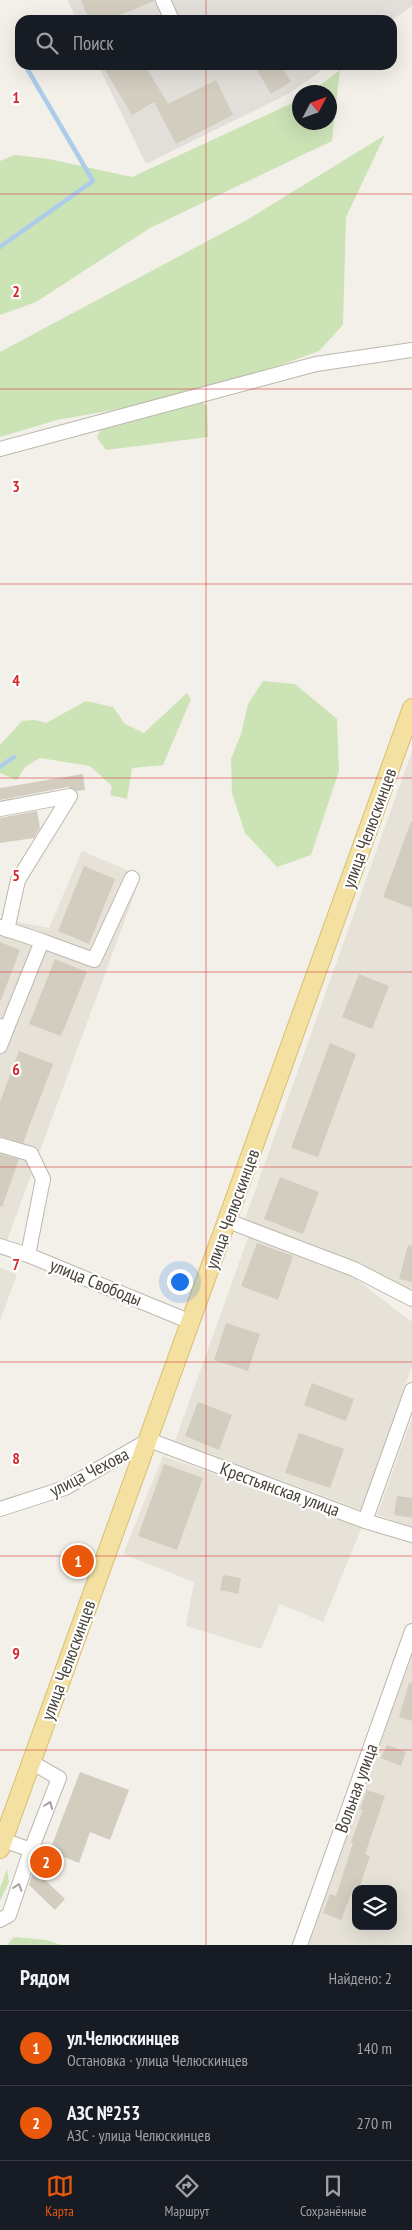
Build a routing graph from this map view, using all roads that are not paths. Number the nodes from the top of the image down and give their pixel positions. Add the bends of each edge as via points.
1 (163, 0) edge
2 (170, 15) edge
3 (412, 350) edge
4 (0, 449) edge
5 (412, 708) edge
6 (0, 809) edge
7 (132, 878) dead end
8 (4, 928) edge
9 (42, 941) junction
10 (3, 1027) edge
11 (0, 1046) edge
12 (0, 1145) edge
13 (228, 1221) junction
14 (0, 1246) edge
15 (28, 1255) junction
16 (412, 1299) edge
17 (191, 1322) junction
18 (412, 1390) edge
19 (149, 1440) junction
20 (0, 1509) edge
21 (366, 1520) junction
22 (412, 1534) edge
23 (412, 1631) edge
24 (31, 1762) junction
25 (2, 1845) edge
26 (31, 1850) junction
27 (0, 1920) edge
28 (300, 1945) edge

1 - 2 street
3 - 4 street via 316,364
5 - 13 main road, улица Челюскинцев
6 - 8 street via 70,796 18,880
7 - 9 street via 94,960
8 - 9 street
9 - 10 street
10 - 11 street
12 - 15 street via 31,1154 43,1179
13 - 16 street via 354,1269
13 - 17 main road, улица Челюскинцев
14 - 15 street, улица Свободы
15 - 17 street, улица Свободы
17 - 19 main road, улица Челюскинцев
18 - 21 street
19 - 20 street, улица Чехова via 65,1488
19 - 21 street, Крестьянская улица
19 - 24 main road, улица Челюскинцев
21 - 22 street, Крестьянская улица
23 - 28 street, Вольная улица
24 - 25 main road, улица Челюскинцев
26 -> 24 street via 59,1778
25 - 26 street
27 -> 26 street via 9,1915

